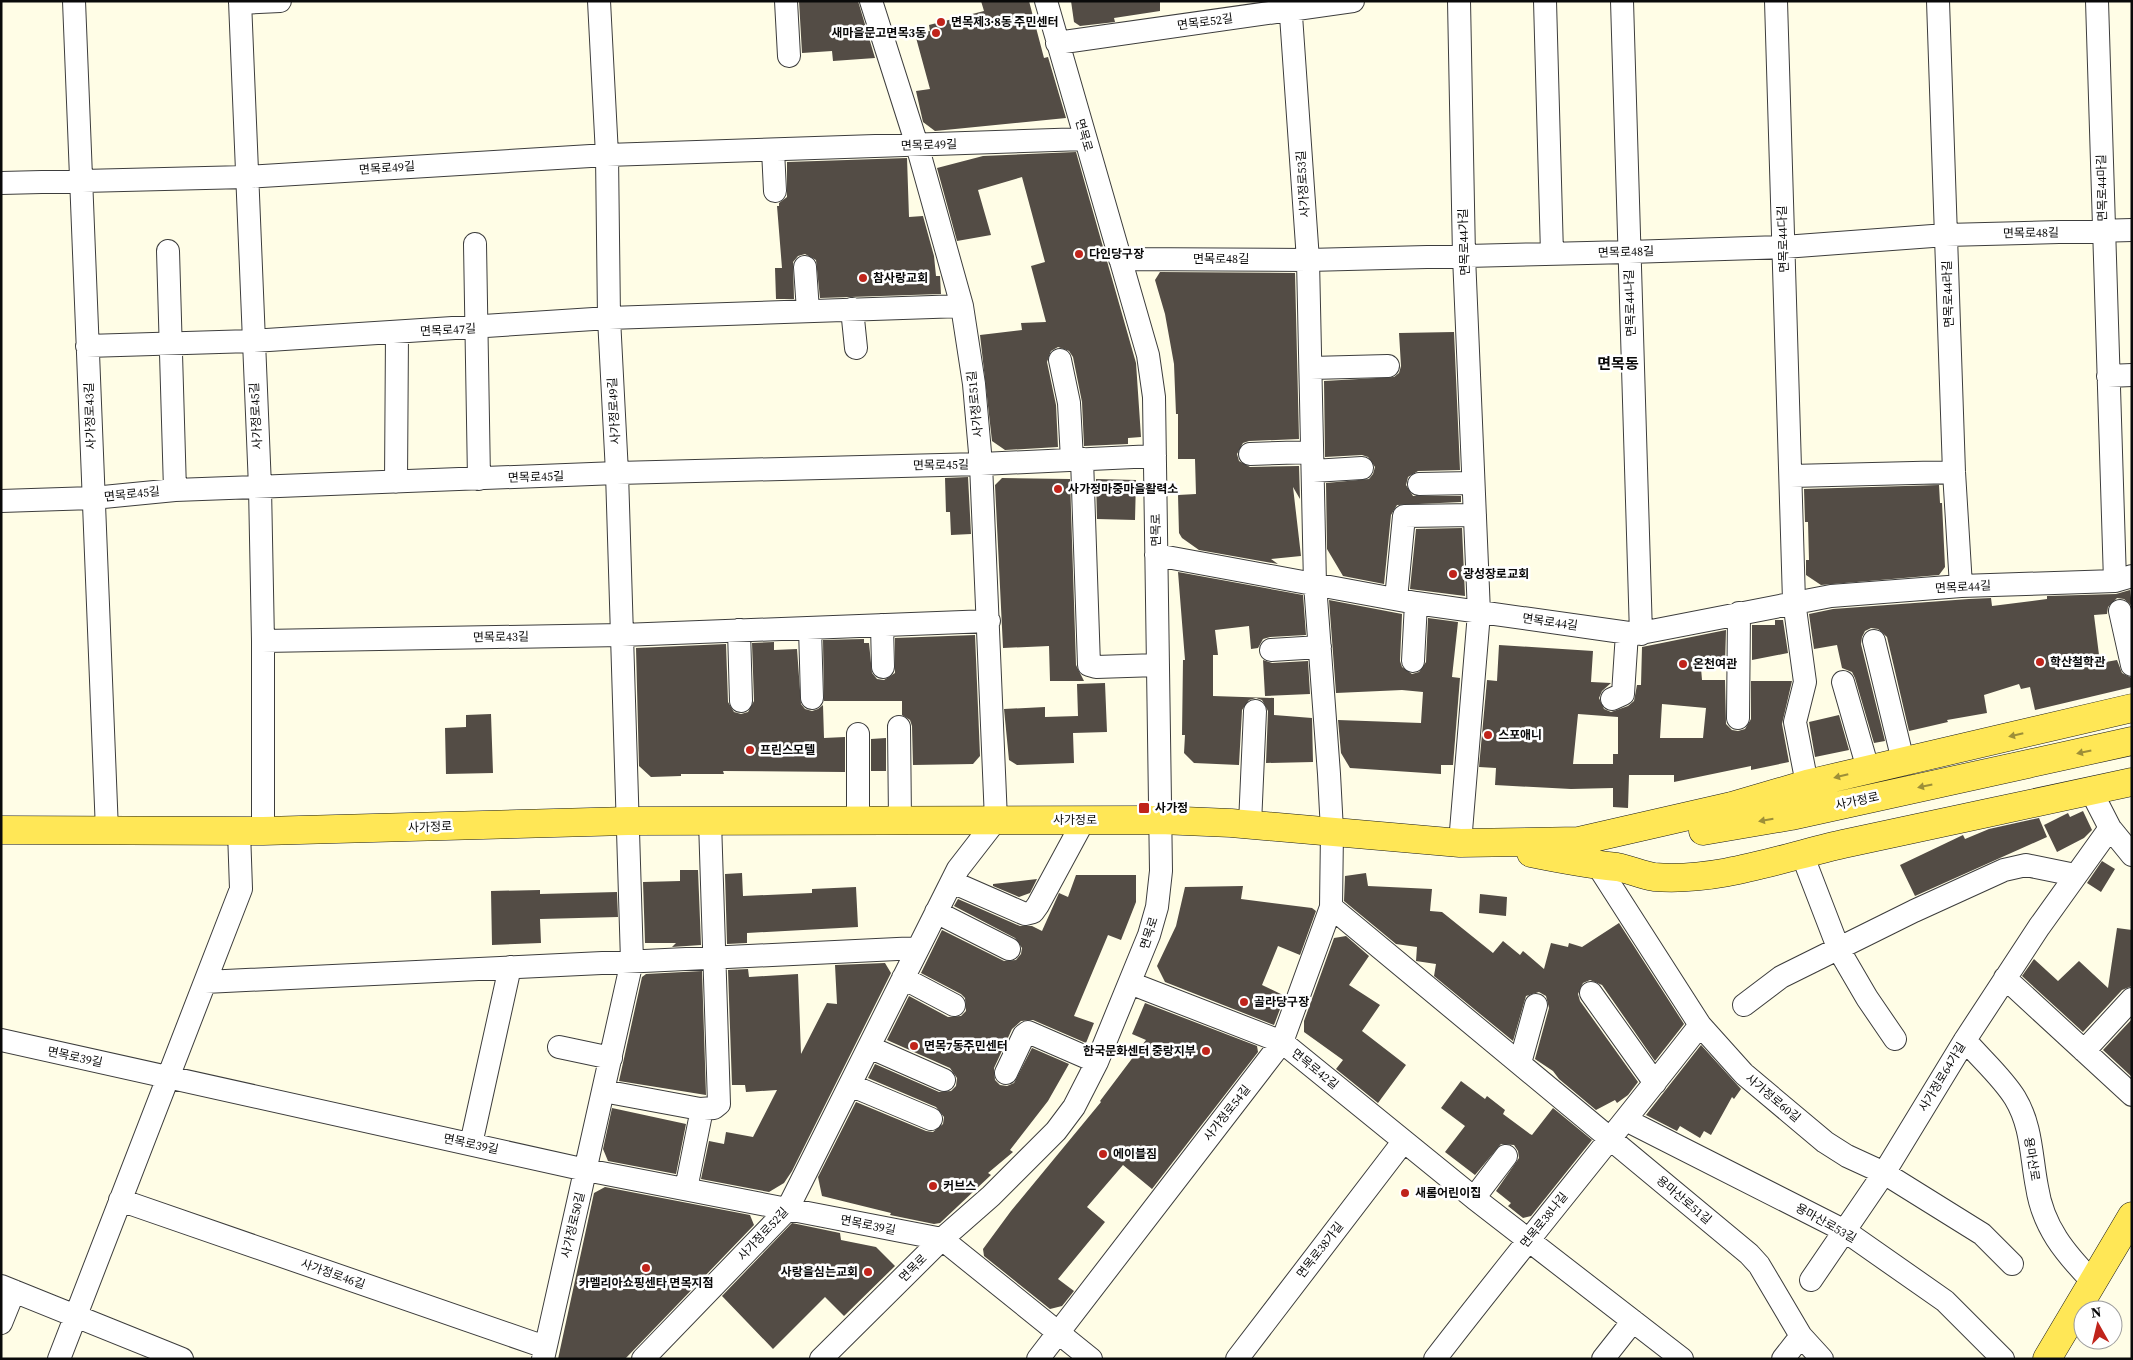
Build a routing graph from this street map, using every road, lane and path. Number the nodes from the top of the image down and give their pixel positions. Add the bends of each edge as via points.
1 (74, 1) edge
2 (280, 1) edge
3 (598, 1) edge
4 (786, 1) edge
5 (871, 1) edge
6 (1046, 1) edge
7 (1353, 1) edge
8 (1459, 1) edge
9 (1545, 1) edge
10 (1622, 1) edge
11 (1776, 1) edge
12 (1938, 1) edge
13 (2097, 1) edge
14 (240, 2) edge
15 (1291, 6) edge
16 (1215, 11) edge
17 (1058, 43) junction
18 (789, 56) dead end
19 (1085, 138) junction
20 (917, 145) junction
21 (773, 150) junction
22 (606, 155) junction
23 (246, 177) junction
24 (81, 181) junction
25 (1, 184) edge
26 (775, 191) dead end
27 (2132, 230) edge
28 (2103, 231) junction
29 (1946, 235) junction
30 (476, 244) dead end
31 (1784, 247) junction
32 (168, 251) dead end
33 (1629, 252) junction
34 (1552, 254) junction
35 (1464, 256) junction
36 (1120, 259) junction
37 (1308, 260) junction
38 (805, 267) dead end
39 (962, 306) junction
40 (852, 310) junction
41 (808, 311) junction
42 (609, 318) junction
43 (477, 328) junction
44 (397, 333) junction
45 (252, 342) junction
46 (170, 343) junction
47 (87, 346) junction
48 (856, 348) dead end
49 (1060, 360) dead end
50 (1388, 366) dead end
51 (1311, 368) junction
52 (2132, 375) edge
53 (2108, 376) junction
54 (1250, 454) dead end
55 (1155, 456) junction
56 (1077, 460) junction
57 (1312, 462) junction
58 (980, 464) junction
59 (1362, 468) dead end
60 (1954, 472) junction
61 (617, 473) junction
62 (1791, 476) junction
63 (479, 479) junction
64 (396, 482) junction
65 (1473, 482) junction
66 (1419, 484) dead end
67 (260, 487) junction
68 (175, 490) junction
69 (94, 498) junction
70 (1, 501) edge
71 (1475, 515) junction
72 (1156, 555) junction
73 (2123, 578) edge
74 (1315, 584) junction
75 (1961, 586) junction
76 (1406, 601) junction
77 (1794, 602) junction
78 (2120, 610) dead end
79 (1479, 613) junction
80 (1740, 613) junction
81 (989, 622) junction
82 (882, 625) junction
83 (810, 628) junction
84 (739, 630) junction
85 (1634, 633) junction
86 (622, 635) junction
87 (263, 641) junction
88 (1874, 641) dead end
89 (1320, 647) junction
90 (1271, 650) dead end
91 (1413, 661) dead end
92 (1158, 665) junction
93 (2132, 665) edge
94 (883, 667) dead end
95 (1843, 682) dead end
96 (812, 698) dead end
97 (1612, 699) dead end
98 (741, 701) dead end
99 (2132, 708) edge
100 (1256, 711) dead end
101 (1738, 718) dead end
102 (898, 727) dead end
103 (858, 734) dead end
104 (2132, 741) edge
105 (1903, 761) junction
106 (2132, 763) edge
107 (1868, 769) junction
108 (2132, 782) edge
109 (1807, 784) junction
110 (2091, 791) junction
111 (900, 820) junction
112 (996, 820) junction
113 (1084, 820) junction
114 (1160, 820) junction
115 (628, 821) junction
116 (710, 821) junction
117 (858, 821) junction
118 (1250, 824) junction
119 (2110, 828) junction
120 (1, 830) edge
121 (107, 831) junction
122 (251, 831) junction
123 (1332, 832) junction
124 (1579, 841) junction
125 (1470, 843) junction
126 (1802, 854) junction
127 (2132, 855) edge
128 (1608, 867) junction
129 (2075, 876) junction
130 (952, 882) junction
131 (1331, 907) junction
132 (936, 912) junction
133 (918, 948) junction
134 (1009, 949) dead end
135 (1839, 950) junction
136 (715, 958) junction
137 (632, 961) junction
138 (510, 967) junction
139 (903, 978) junction
140 (2006, 978) junction
141 (205, 982) junction
142 (1130, 984) junction
143 (1591, 993) dead end
144 (2132, 999) edge
145 (954, 1005) dead end
146 (1536, 1005) dead end
147 (1744, 1005) dead end
148 (1700, 1025) junction
149 (1895, 1039) dead end
150 (1, 1040) edge
151 (1965, 1040) junction
152 (1282, 1042) junction
153 (559, 1047) dead end
154 (869, 1047) junction
155 (2084, 1051) junction
156 (611, 1058) junction
157 (1097, 1062) junction
158 (1520, 1063) junction
159 (1006, 1073) dead end
160 (170, 1077) junction
161 (944, 1080) dead end
162 (1655, 1083) junction
163 (850, 1085) junction
164 (603, 1091) junction
165 (2132, 1095) edge
166 (702, 1109) junction
167 (931, 1119) dead end
168 (1626, 1120) junction
169 (1611, 1139) junction
170 (1404, 1142) junction
171 (471, 1144) junction
172 (1506, 1156) dead end
173 (586, 1170) junction
174 (1884, 1173) junction
175 (686, 1189) junction
176 (1474, 1198) junction
177 (120, 1200) junction
178 (787, 1210) junction
179 (2132, 1216) edge
180 (1845, 1231) junction
181 (942, 1239) junction
182 (1528, 1239) junction
183 (2012, 1264) dead end
184 (1811, 1280) dead end
185 (2092, 1281) junction
186 (8, 1288) edge
187 (76, 1316) junction
188 (1633, 1322) junction
189 (1, 1323) edge
190 (1058, 1331) junction
191 (1801, 1336) junction
192 (544, 1353) edge
193 (59, 1359) edge
194 (182, 1359) edge
195 (643, 1359) edge
196 (821, 1359) edge
197 (1038, 1359) edge
198 (1091, 1359) edge
199 (1237, 1359) edge
200 (1435, 1359) edge
201 (1603, 1359) edge
202 (1682, 1359) edge
203 (1782, 1359) edge
204 (1822, 1359) edge
205 (2003, 1359) edge
206 (2047, 1359) edge

1 - 24 street, 사가정로43길
2 - 14 street
3 - 22 street, 사가정로49길
4 - 18 street
5 - 20 street, 사가정로51길
6 - 17 street, 면목로
7 - 15 street, 면목로52길
8 - 35 street, 면목로44가길
9 - 34 street
10 - 33 street, 면목로44나길
11 - 31 street, 면목로44다길
12 - 29 street, 면목로44라길
13 - 28 street, 면목로44마길
14 - 23 street, 사가정로45길
15 - 16 street, 면목로52길
15 - 37 street, 사가정로53길
16 - 17 street, 면목로52길
17 - 19 street, 면목로
19 - 20 street, 면목로49길
19 - 36 street, 면목로
20 - 21 street, 면목로49길
20 - 39 street, 사가정로51길
21 - 22 street, 면목로49길
21 - 26 street
22 - 23 street, 면목로49길
22 - 42 street, 사가정로49길
23 - 24 street, 면목로49길
23 - 45 street, 사가정로45길
24 - 25 street, 면목로49길
24 - 47 street, 사가정로43길
27 - 28 street, 면목로48길
28 - 29 street, 면목로48길
28 - 53 street, 면목로44마길
29 - 31 street, 면목로48길
29 - 60 street, 면목로44라길
30 - 43 street
31 - 33 street, 면목로48길
31 - 62 street, 면목로44다길
32 - 46 street
33 - 34 street, 면목로48길
33 - 85 street, 면목로44나길
34 - 35 street, 면목로48길
35 - 37 street, 면목로48길
35 - 65 street, 면목로44가길
36 - 37 street, 면목로48길
36 - 55 street, 면목로 via 1148,355 1154,397
37 - 51 street, 사가정로53길
38 - 41 street
39 - 40 street, 면목로47길
39 - 58 street, 사가정로51길 via 974,384
40 - 41 street, 면목로47길
40 - 48 street
41 - 42 street, 면목로47길
42 - 43 street, 면목로47길
42 - 61 street, 사가정로49길
43 - 44 street, 면목로47길
43 - 63 street
44 - 45 street, 면목로47길
44 - 64 street
45 - 46 street, 면목로47길
45 - 67 street, 사가정로45길
46 - 47 street, 면목로47길
46 - 68 street
47 - 69 street, 사가정로43길
49 - 56 street
50 - 51 street
51 - 57 street, 사가정로53길
52 - 53 street
53 - 73 street, 면목로44마길
54 - 57 street
55 - 56 street, 면목로45길
55 - 72 street, 면목로
56 - 58 street, 면목로45길
56 - 92 street via 1089,665
57 - 59 street
57 - 74 street, 사가정로53길
58 - 61 street, 면목로45길
58 - 81 street, 사가정로51길
60 - 62 street
60 - 75 street, 면목로44라길
61 - 63 street, 면목로45길
61 - 86 street, 사가정로49길
62 - 77 street, 면목로44다길
63 - 64 street, 면목로45길
64 - 67 street, 면목로45길
65 - 66 street
65 - 71 street, 면목로44가길
67 - 68 street, 면목로45길
67 - 87 street, 사가정로45길
68 - 69 street, 면목로45길
69 - 70 street, 면목로45길
69 - 121 street, 사가정로43길
71 - 76 street via 1404,516
71 - 79 street, 면목로44가길
72 - 74 street, 면목로44길
72 - 92 street, 면목로
73 - 75 street, 면목로44길
74 - 76 street, 면목로44길
74 - 89 street, 사가정로53길
75 - 77 street, 면목로44길
76 - 79 street, 면목로44길
76 - 91 street
77 - 80 street, 면목로44길
77 - 109 street via 1805,682 1795,722
78 - 93 street
79 - 85 street, 면목로44길
79 - 125 street
80 - 85 street, 면목로44길
80 - 101 street
81 - 82 street, 면목로43길
81 - 112 street, 사가정로51길
82 - 83 street, 면목로43길
82 - 94 street
83 - 84 street, 면목로43길
83 - 96 street
84 - 86 street, 면목로43길
84 - 98 street
85 - 97 street, 면목로44나길 via 1623,694
86 - 87 street, 면목로43길
86 - 115 street, 사가정로49길
87 - 122 street, 사가정로45길
88 - 105 street
89 - 90 street
89 - 123 street, 사가정로53길
92 - 114 street, 면목로
95 - 107 street
99 -> 105 main road
100 - 118 street
102 - 111 street
103 - 117 street
104 -> 124 main road, 사가정로 via 1791,816 1686,834
105 - 107 main road
106 - 128 main road, 사가정로 via 1798,841 1707,858
107 -> 109 main road
108 - 110 main road
109 - 124 main road via 1732,806
110 - 119 street
110 - 126 main road
111 - 112 main road, 사가정로
111 - 117 main road, 사가정로
112 - 113 main road, 사가정로
112 - 130 street, 사가정로52길 via 958,869
113 - 114 main road, 사가정로
113 - 130 street via 1038,905 1030,913 1025,914
114 - 118 main road, 사가정로
114 - 142 street, 면목로 via 1161,871 1157,907 1150,935
115 - 116 main road, 사가정로
115 - 122 main road, 사가정로
115 - 137 street, 사가정로50길
116 - 117 main road, 사가정로
116 - 136 street
118 - 123 main road, 사가정로
119 - 127 street
119 - 129 street, 사가정로64가길
120 - 121 main road, 사가정로
121 - 122 main road, 사가정로
122 - 141 street via 241,889
123 - 125 main road, 사가정로
123 - 131 street, 사가정로54길
124 - 125 main road
125 - 128 main road
126 - 128 main road via 1760,866 1688,876 1652,876
126 - 135 street
128 - 148 street, 사가정로60길
129 - 135 street via 2026,865 2013,867 1914,911
129 - 140 street, 사가정로64가길
130 - 132 street, 사가정로52길
131 - 152 street, 사가정로54길
131 - 158 street, 용마산로51길
132 - 133 street, 사가정로52길
132 - 134 street
133 - 136 street
133 - 139 street, 사가정로52길
135 - 147 street via 1781,978
135 - 149 street
136 - 137 street
136 - 166 street via 720,1101 714,1108
137 - 138 street
137 - 156 street, 사가정로50길
138 - 141 street
138 - 171 street
139 - 145 street
139 - 154 street, 사가정로52길
140 - 151 street, 사가정로64가길
140 - 155 street
141 - 160 street
142 - 152 street, 면목로42길
142 - 157 street, 면목로
143 - 162 street
144 - 155 street
146 - 158 street
148 - 162 street, 면목로38나길
148 - 174 street, 사가정로60길 via 1744,1074 1825,1142
150 - 160 street, 면목로39길
151 - 174 street, 사가정로64가길
151 - 185 street, 용마산로 via 2015,1098 2031,1139 2037,1188 2048,1223 2064,1252
152 - 170 street, 면목로42길
152 - 190 street, 사가정로54길
153 - 156 street
154 - 161 street
154 - 163 street, 사가정로52길
155 - 165 street
156 - 164 street, 사가정로50길
157 - 159 street via 1027,1032
157 - 181 street, 면목로 via 1074,1107 1056,1131
158 - 169 street, 용마산로51길
160 - 171 street, 면목로39길
160 - 177 street
162 - 168 street, 면목로38나길
163 - 167 street
163 - 178 street, 사가정로52길
164 - 166 street
164 - 173 street, 사가정로50길
166 - 175 street
168 - 169 street, 면목로38나길
168 - 180 street, 용마산로53길
169 - 182 street, 면목로38나길
169 - 191 street, 용마산로51길 via 1749,1254 1759,1265
170 - 176 street, 면목로42길
170 - 199 street, 면목로38가길
171 - 173 street, 면목로39길
172 - 176 street
173 - 175 street, 면목로39길
173 - 192 street, 사가정로50길
174 - 180 street, 사가정로64가길
174 - 183 street, 사가정로60길 via 1982,1234
175 - 178 street, 면목로39길
176 - 182 street, 면목로42길
177 - 187 street
177 - 192 street, 사가정로46길
178 - 181 street, 면목로39길
178 - 195 street, 사가정로52길
179 - 185 main road
180 - 184 street, 사가정로64가길
180 - 205 street, 용마산로53길 via 1945,1301
181 - 190 street
181 - 196 street, 면목로
182 - 188 street, 면목로42길
182 - 200 street, 면목로38나길
185 - 206 main road
186 - 187 street
186 - 189 street
187 - 193 street
187 - 194 street
188 - 201 street
188 - 202 street, 면목로42길
190 - 197 street, 사가정로54길
190 - 198 street
191 - 203 street
191 - 204 street, 용마산로51길

